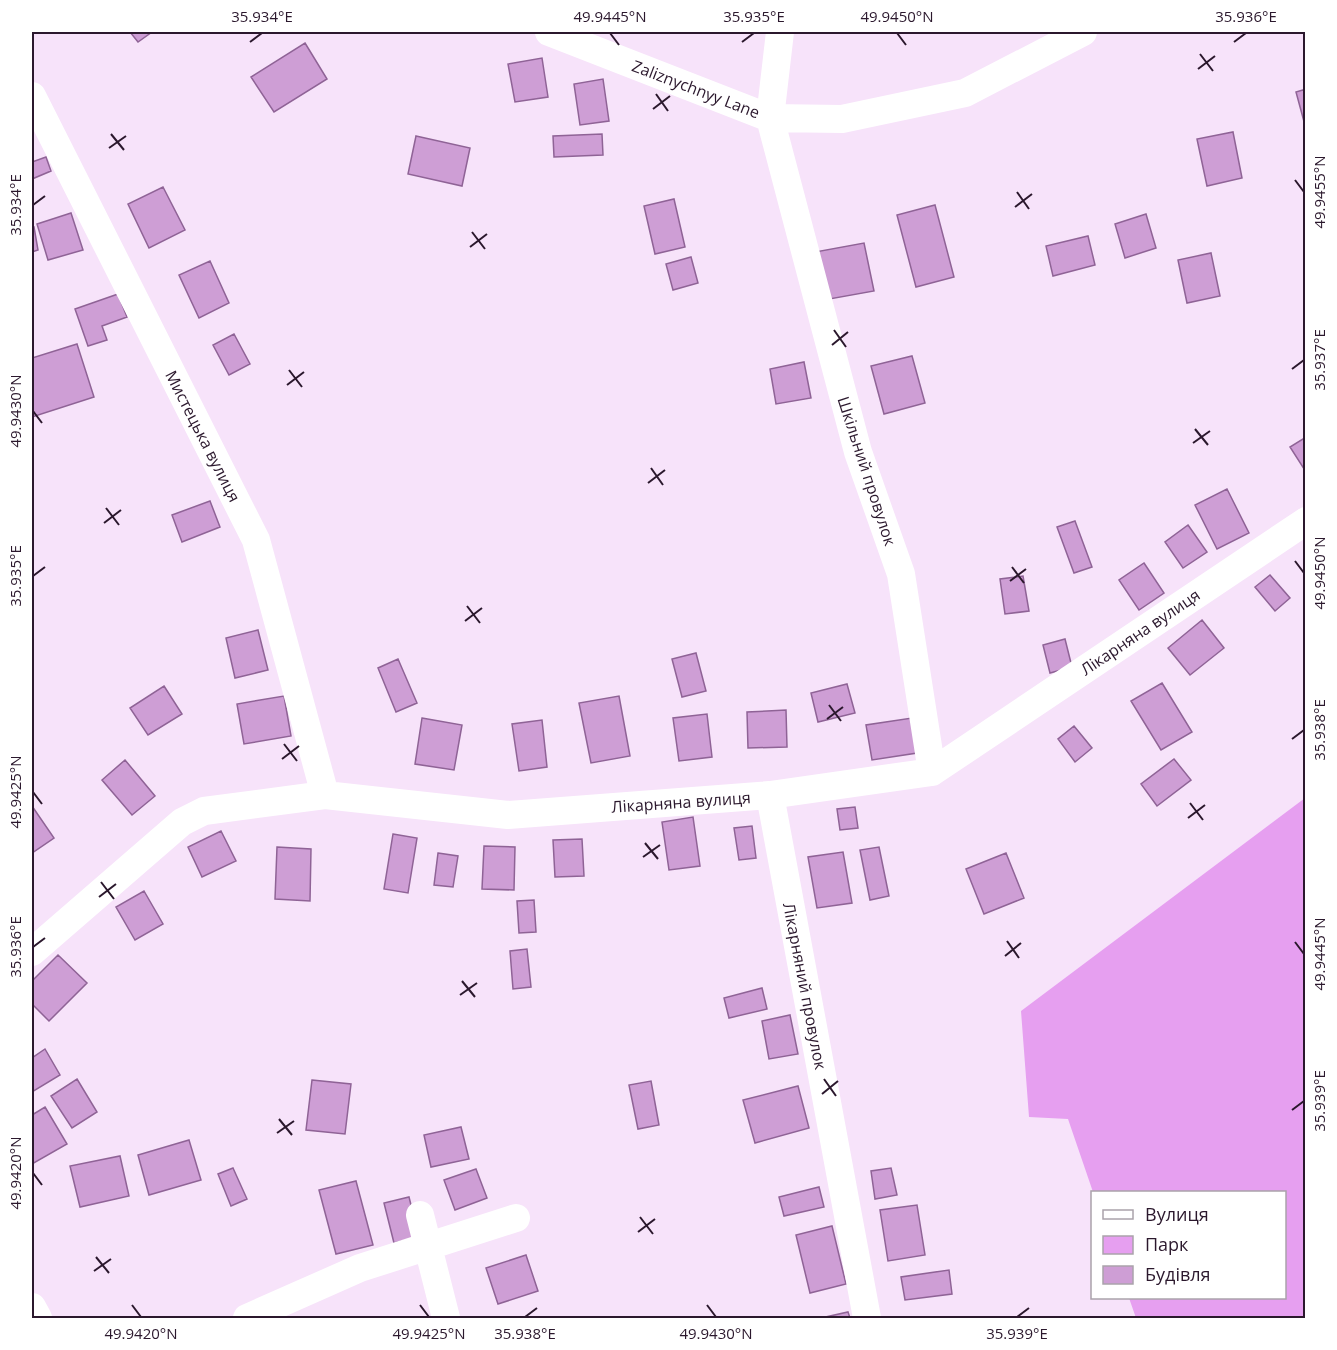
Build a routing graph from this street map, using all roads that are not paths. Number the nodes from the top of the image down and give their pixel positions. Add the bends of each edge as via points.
1 (549, 32) edge
2 (780, 32) edge
3 (1083, 32) edge
4 (32, 96) edge
5 (770, 118) junction
6 (1305, 521) edge
7 (932, 772) junction
8 (325, 795) junction
9 (770, 795) junction
10 (32, 952) edge
11 (420, 1215) dead end
12 (516, 1218) dead end
13 (428, 1247) junction
14 (32, 1307) edge
15 (38, 1318) edge
16 (247, 1318) edge
17 (446, 1318) edge
18 (867, 1318) edge

1 - 5 street, Zaliznychnyy Lane
2 - 5 street, Шкільний провулок
3 - 5 street, Zaliznychnyy Lane via 965,93 842,118
4 - 8 street, Мистецька вулиця via 256,540
5 - 7 street, Шкільний провулок via 858,452 901,574
6 - 7 street, Лікарняна вулиця
7 - 9 street, Лікарняна вулиця
8 - 9 street, Лікарняна вулиця via 508,815
8 - 10 street, Лікарняна вулиця via 204,811 182,822
9 - 18 street, Лікарняний провулок
11 - 13 street
12 - 13 street
13 - 16 street via 360,1268
13 - 17 street
14 - 15 street

